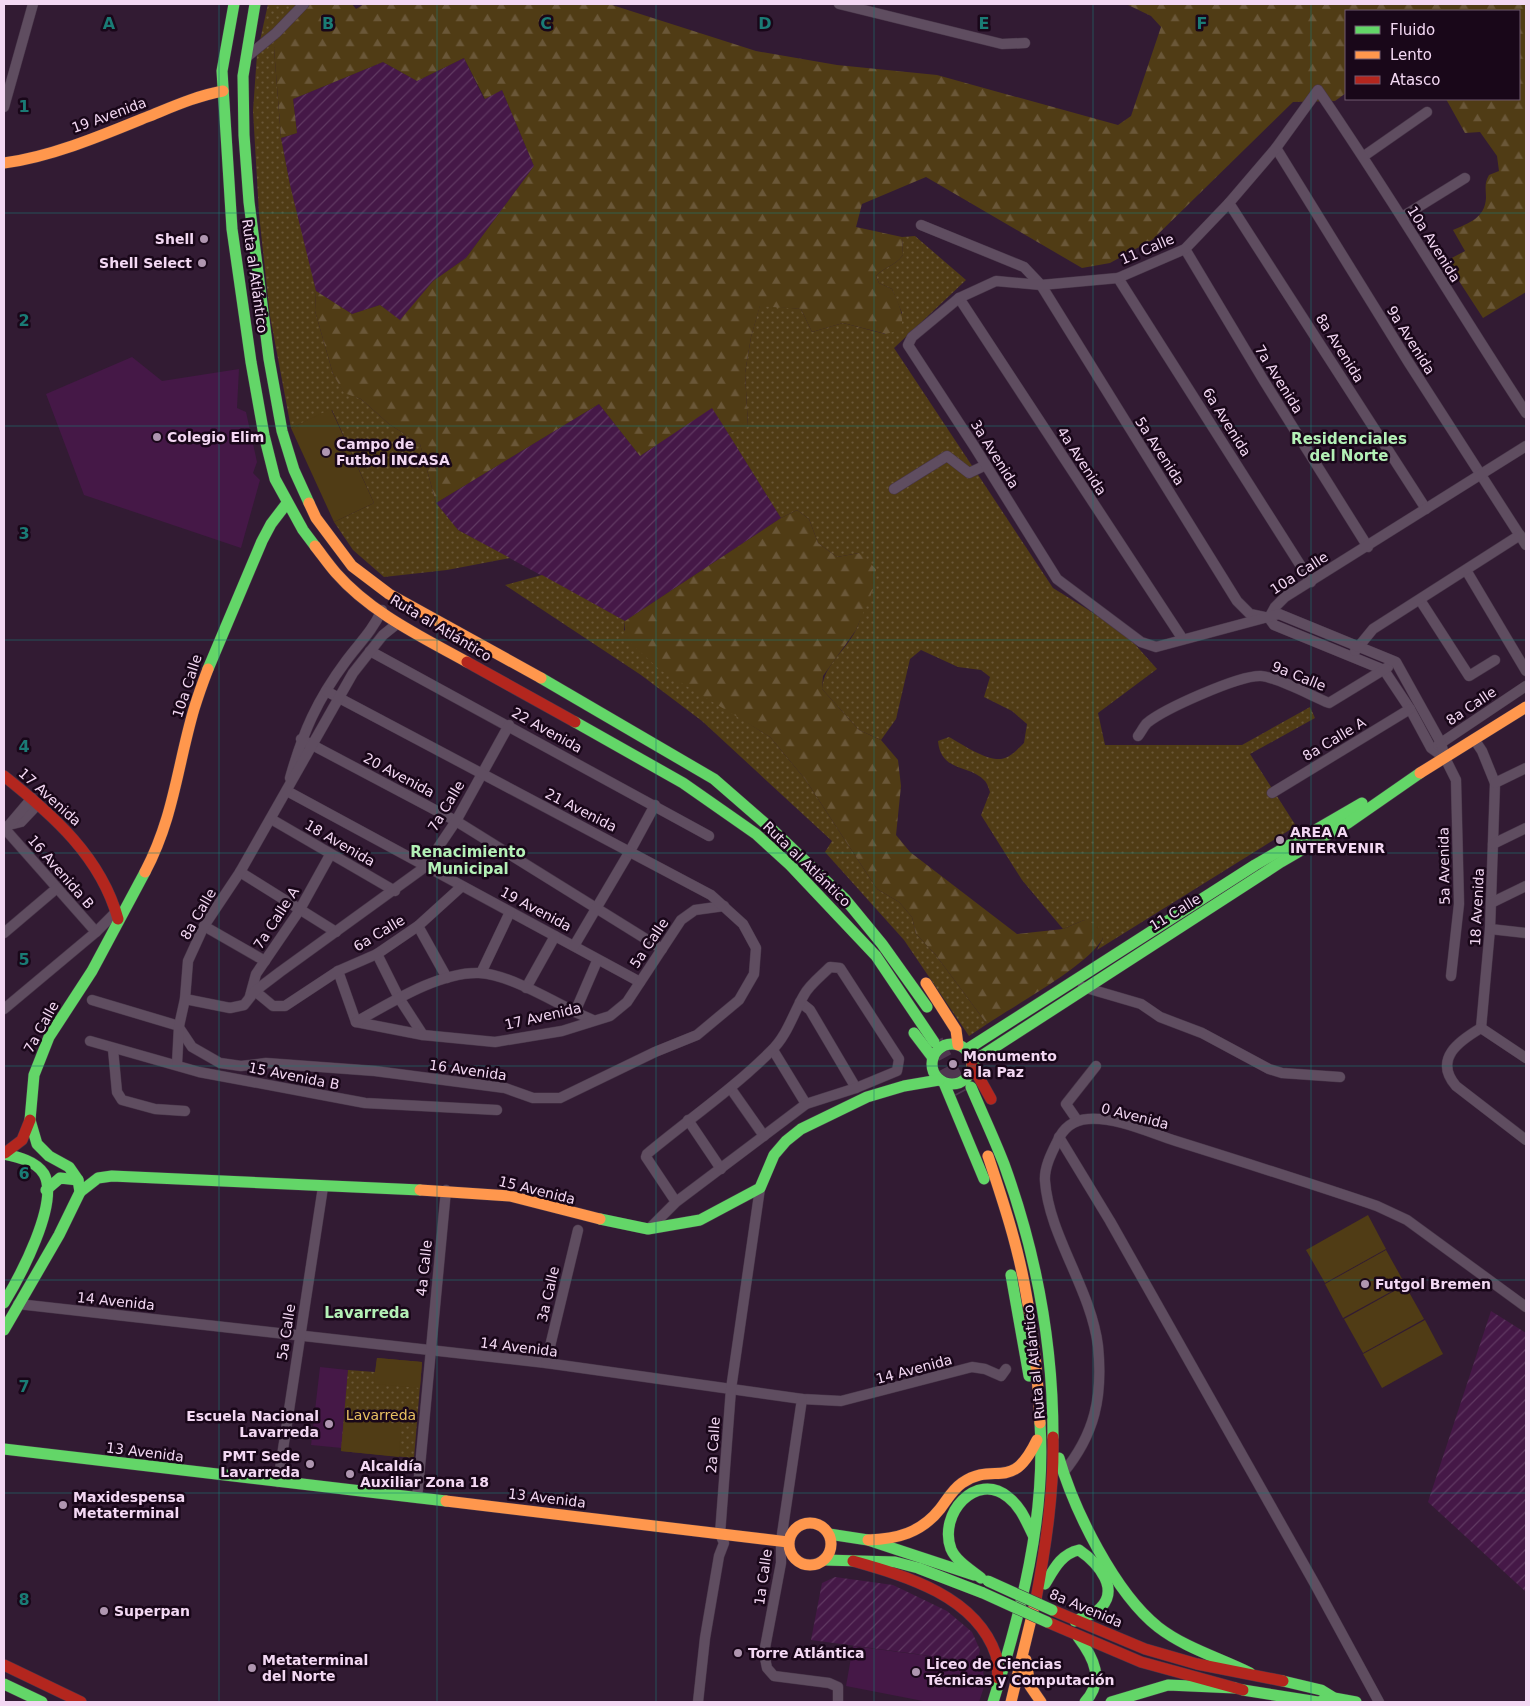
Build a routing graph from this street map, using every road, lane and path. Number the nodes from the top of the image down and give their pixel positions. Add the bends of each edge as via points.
1 (33, 4) edge
2 (234, 4) edge
3 (255, 4) edge
4 (304, 4) edge
5 (839, 4) edge
6 (1024, 43) dead end
7 (245, 58) junction
8 (223, 90) junction
9 (1318, 90) joint
10 (4, 107) edge
11 (1428, 112) dead end
12 (1276, 148) junction
13 (1364, 156) junction
14 (4, 163) edge
15 (1465, 178) dead end
16 (1229, 203) junction
17 (1402, 218) junction
18 (921, 225) dead end
19 (1185, 249) junction
20 (1118, 278) junction
21 (1040, 284) junction
22 (959, 298) junction
23 (908, 345) joint
24 (1526, 413) edge
25 (1526, 446) edge
26 (986, 465) junction
27 (1483, 475) junction
28 (894, 489) dead end
29 (287, 503) junction
30 (1426, 509) junction
31 (1520, 535) junction
32 (1526, 544) edge
33 (1368, 546) junction
34 (1466, 570) junction
35 (1311, 582) junction
36 (1420, 600) junction
37 (382, 610) junction
38 (1269, 618) junction
39 (398, 623) junction
40 (1182, 638) junction
41 (1357, 646) junction
42 (370, 651) junction
43 (1352, 657) junction
44 (1494, 660) dead end
45 (1396, 662) junction
46 (1384, 670) junction
47 (1526, 671) edge
48 (1526, 686) edge
49 (326, 691) junction
50 (338, 697) junction
51 (1526, 707) edge
52 (1410, 708) junction
53 (509, 725) junction
54 (1138, 736) dead end
55 (301, 739) junction
56 (1474, 739) junction
57 (1442, 742) junction
58 (313, 745) junction
59 (1432, 748) junction
60 (1445, 758) junction
61 (1526, 768) edge
62 (481, 775) junction
63 (4, 776) edge
64 (1495, 783) junction
65 (1394, 789) junction
66 (287, 792) junction
67 (1272, 793) dead end
68 (35, 801) junction
69 (654, 805) junction
70 (271, 818) junction
71 (456, 821) junction
72 (6, 828) edge
73 (1526, 828) edge
74 (775, 832) junction
75 (756, 834) junction
76 (709, 836) dead end
77 (1493, 844) junction
78 (630, 851) junction
79 (330, 855) junction
80 (425, 867) junction
81 (240, 872) junction
82 (137, 886) junction
83 (461, 886) junction
84 (1526, 886) edge
85 (57, 888) junction
86 (108, 889) junction
87 (395, 891) junction
88 (1491, 903) junction
89 (724, 906) junction
90 (597, 910) junction
91 (300, 911) junction
92 (510, 912) junction
93 (117, 915) junction
94 (204, 926) junction
95 (418, 926) junction
96 (99, 929) junction
97 (1490, 929) junction
98 (336, 932) junction
99 (4, 933) edge
100 (1526, 933) edge
101 (555, 936) junction
102 (574, 946) junction
103 (662, 949) junction
104 (857, 953) dead end
105 (377, 954) junction
106 (904, 954) dead end
107 (265, 961) junction
108 (596, 961) junction
109 (916, 970) dead end
110 (338, 971) junction
111 (481, 972) junction
112 (874, 974) dead end
113 (1451, 976) dead end
114 (447, 978) junction
115 (1077, 978) junction
116 (640, 982) junction
117 (526, 988) junction
118 (1084, 988) junction
119 (252, 994) junction
120 (399, 998) junction
121 (185, 999) junction
122 (92, 1000) dead end
123 (739, 1000) joint
124 (800, 1002) junction
125 (4, 1009) edge
126 (575, 1012) junction
127 (610, 1016) joint
128 (593, 1020) junction
129 (935, 1020) dead end
130 (356, 1022) junction
131 (179, 1028) junction
132 (1481, 1028) junction
133 (423, 1035) junction
134 (90, 1041) dead end
135 (934, 1042) tunnel mouth
136 (962, 1048) junction
137 (113, 1049) junction
138 (773, 1050) junction
139 (1526, 1058) edge
140 (933, 1061) junction
141 (972, 1063) junction
142 (177, 1064) junction
143 (1096, 1066) dead end
144 (1340, 1077) dead end
145 (942, 1081) junction
146 (904, 1086) junction
147 (859, 1087) junction
148 (731, 1089) junction
149 (868, 1097) junction
150 (806, 1104) junction
151 (995, 1106) dead end
152 (497, 1110) dead end
153 (185, 1111) dead end
154 (30, 1120) junction
155 (688, 1120) junction
156 (1077, 1120) junction
157 (764, 1136) junction
158 (1059, 1137) junction
159 (1526, 1140) edge
160 (5, 1154) edge
161 (69, 1167) junction
162 (721, 1170) junction
163 (112, 1176) junction
164 (79, 1186) junction
165 (323, 1187) junction
166 (760, 1188) junction
167 (46, 1190) junction
168 (446, 1190) junction
169 (676, 1202) junction
170 (578, 1230) dead end
171 (648, 1230) junction
172 (8, 1287) edge
173 (4, 1303) edge
174 (18, 1304) junction
175 (1526, 1307) edge
176 (1057, 1324) dead end
177 (4, 1330) edge
178 (299, 1335) junction
179 (429, 1350) junction
180 (546, 1364) junction
181 (1006, 1369) dead end
182 (731, 1389) junction
183 (1055, 1392) junction
184 (802, 1399) junction
185 (1040, 1414) junction
186 (1055, 1429) junction
187 (1040, 1432) junction
188 (4, 1449) edge
189 (1063, 1473) junction
190 (278, 1482) junction
191 (417, 1498) junction
192 (720, 1534) junction
193 (829, 1534) junction
194 (1034, 1539) junction
195 (868, 1540) junction
196 (785, 1541) junction
197 (825, 1560) junction
198 (854, 1561) junction
199 (984, 1579) junction
200 (1041, 1591) junction
201 (1075, 1621) junction
202 (1078, 1637) junction
203 (1026, 1650) junction
204 (4, 1665) edge
205 (1250, 1674) junction
206 (4, 1684) edge
207 (998, 1687) junction
208 (1235, 1688) junction
209 (1334, 1698) junction
210 (42, 1702) edge
211 (80, 1702) edge
212 (698, 1702) edge
213 (838, 1702) edge
214 (993, 1702) edge
215 (1011, 1702) edge
216 (1041, 1702) edge
217 (1085, 1702) edge
218 (1111, 1702) edge
219 (1356, 1702) edge
220 (1379, 1702) edge

1 - 10 street
2 - 8 main road, Ruta al Atlántico via 224,58
3 - 7 main road, Ruta al Atlántico
4 - 7 street
5 - 6 street via 1002,44
7 - 74 main road, Ruta al Atlántico via 244,135 248,202 269,359 282,431 297,478 316,518 352,566 389,594 683,759 714,779
8 - 14 main road, 19 Avenida via 202,95 106,134
8 - 29 main road, Ruta al Atlántico via 232,229 251,362 275,479
9 - 12 street, 11 Calle
9 - 13 street, 10a Avenida
11 - 13 street
12 - 16 street, 11 Calle
12 - 27 street, 9a Avenida via 1409,363
13 - 17 street, 10a Avenida
15 - 17 street
16 - 19 street, 11 Calle
16 - 30 street, 8a Avenida
17 - 24 street, 10a Avenida
18 - 21 street, 5a Avenida via 1024,267
19 - 20 street, 11 Calle
19 - 33 street, 7a Avenida via 1264,382
20 - 21 street, 11 Calle
20 - 35 street, 6a Avenida
21 - 22 street, 11 Calle via 996,281
21 - 38 street, 5a Avenida via 1237,601 1250,614
22 - 23 street, 11 Calle via 912,337
22 - 40 street, 4a Avenida
23 - 26 street, 3a Avenida
25 - 27 street, 10a Calle
26 - 28 street via 969,472 947,456
26 - 40 street, 3a Avenida via 1057,579 1141,642 1156,647
27 - 30 street, 10a Calle
27 - 31 street, 9a Avenida
29 - 37 main road, Ruta al Atlántico via 337,574
29 - 82 main road, 10a Calle via 262,541 215,649 194,709 163,834 153,860
30 - 33 street, 10a Calle
31 - 32 street, 9a Avenida
31 - 34 street
33 - 35 street, 10a Calle
34 - 36 street
34 - 47 street
35 - 38 street, 10a Calle via 1285,597
36 - 41 street via 1373,629
36 - 44 street via 1468,676
37 - 39 main road, Ruta al Atlántico
37 - 49 street, 8a Calle via 371,633 347,659
38 - 40 street
38 - 41 street, 5a Avenida via 1279,614 1289,616
38 - 43 street, 5a Avenida via 1274,625
39 - 42 street, 8a Calle
39 - 75 main road, Ruta al Atlántico via 641,758
41 - 43 street
41 - 45 street, 5a Avenida
42 - 50 street, 8a Calle
42 - 53 street, 22 Avenida
43 - 46 street, 5a Avenida
45 - 46 street, 9a Calle
45 - 57 street, 5a Avenida
46 - 52 street, 5a Avenida
46 - 54 street, 9a Calle via 1329,703 1270,679 1253,677 1205,692 1147,723
48 - 57 street, 8a Calle
49 - 50 street, 21 Avenida
49 - 55 street, 8a Calle
50 - 58 street, 8a Calle
50 - 62 street, 21 Avenida
51 - 56 main road, 11 Calle
52 - 59 street, 5a Avenida
52 - 67 street, 8a Calle A
53 - 62 street, 7a Calle
53 - 69 street, 22 Avenida
55 - 58 street, 20 Avenida
55 - 66 street, 8a Calle
56 - 60 main road, 11 Calle
56 - 64 street, 18 Avenida
57 - 59 street, 8a Calle
57 - 60 street, 5a Avenida
58 - 66 street, 8a Calle
58 - 71 street, 20 Avenida
59 - 60 street, 5a Avenida
60 - 65 main road, 11 Calle
60 - 113 street, 5a Avenida via 1456,780 1459,904
61 - 64 street
62 - 71 street, 7a Calle
62 - 78 street, 21 Avenida
63 - 68 main road, 17 Avenida
64 - 77 street, 18 Avenida
65 - 115 main road, 11 Calle via 1370,798 1255,865
65 - 118 main road, 11 Calle via 1348,823
66 - 70 street, 8a Calle
66 - 80 street, 19 Avenida
68 - 72 street via 20,822
68 - 86 main road, 17 Avenida via 66,830 90,859
69 - 76 street, 22 Avenida
69 - 78 street
70 - 79 street, 18 Avenida
70 - 81 street, 8a Calle
71 - 80 street, 7a Calle
71 - 90 street, 20 Avenida
72 - 85 street, 16 Avenida B
73 - 77 street
74 - 106 main road via 797,840 817,856 857,896
74 - 129 main road, Ruta al Atlántico via 845,899 904,973
75 - 104 main road via 762,850
75 - 135 main road, Ruta al Atlántico via 803,878 876,956
77 - 88 street, 18 Avenida
78 - 89 street, 21 Avenida via 711,895
78 - 90 street
79 - 87 street, 18 Avenida
79 - 91 street, 7a Calle A
80 - 83 street, 19 Avenida
80 - 87 street, 7a Calle
81 - 91 street
81 - 94 street, 8a Calle
82 - 86 main road
82 - 93 main road, 10a Calle
83 - 92 street, 19 Avenida
83 - 95 street, 6a Calle
84 - 88 street
85 - 96 street, 16 Avenida B
85 - 99 street
86 - 93 main road, 17 Avenida
87 - 98 street, 7a Calle
88 - 97 street, 18 Avenida
89 - 103 street, 5a Calle via 695,910 681,920
89 - 123 street, 21 Avenida via 743,924 756,948 754,974
90 - 102 street
90 - 103 street, 20 Avenida
91 - 98 street
91 - 107 street, 7a Calle A
92 - 101 street, 19 Avenida
92 - 111 street
93 - 96 street
93 - 154 main road, 7a Calle via 92,971 40,1056 34,1075
94 - 107 street
94 - 121 street, 8a Calle via 188,961
95 - 105 street, 6a Calle
95 - 114 street
96 - 125 street
97 - 100 street
97 - 132 street, 18 Avenida
98 - 119 street, 7a Calle
101 - 102 street, 19 Avenida
101 - 117 street
102 - 108 street, 19 Avenida
103 - 116 street, 5a Calle
105 - 110 street, 6a Calle
105 - 120 street
107 - 119 street, 7a Calle A via 252,982
108 - 116 street, 19 Avenida
108 - 126 street
109 - 136 main road via 956,1030
110 - 119 street, 6a Calle via 279,1008
110 - 130 street
111 - 114 street
111 - 117 street
112 - 140 main road
114 - 120 street
115 - 118 street
115 - 136 main road, 11 Calle
116 - 127 street, 5a Calle via 627,1002
117 - 126 street
118 - 141 main road, 11 Calle
118 - 144 street via 1140,1004 1160,1017 1202,1033 1269,1069 1282,1073
119 - 121 street via 244,1005 237,1008
120 - 130 street
120 - 133 street
121 - 131 street, 8a Calle
122 - 131 street
123 - 131 street, 16 Avenida via 697,1035 560,1098 533,1098 505,1088 375,1071 220,1063 192,1047
124 - 138 street
124 - 147 street via 810,1010
124 - 147 street via 804,993 830,967 836,966 843,971 899,1059 894,1074
126 - 128 street
127 - 128 street, 17 Avenida
128 - 133 street, 17 Avenida via 562,1031 495,1042
130 - 133 street, 17 Avenida
131 - 142 street, 8a Calle
132 - 139 street
132 - 159 street via 1452,1050 1447,1064 1448,1076 1456,1086
134 - 137 street, 15 Avenida B
136 - 140 main road via 952,1044 940,1048
136 - 141 main road
137 - 142 street, 15 Avenida B
137 - 153 street via 117,1092 122,1100 155,1109
138 - 148 street
138 - 150 street
140 - 145 main road via 935,1075
140 - 146 main road
141 - 145 main road via 967,1077 957,1084
141 - 151 main road
142 - 152 street, 15 Avenida B via 200,1072 365,1103
143 - 156 street via 1066,1104
145 - 146 main road
145 - 185 main road via 981,1170 1004,1240 1027,1371
146 - 149 main road
147 - 149 street
147 - 150 street
148 - 155 street
148 - 157 street
149 - 166 main road via 836,1110 786,1141 766,1170
150 - 157 street
154 - 160 main road via 27,1134 18,1146
154 - 161 main road, 7a Calle via 37,1144 49,1156
155 - 162 street
155 - 169 street via 646,1155
156 - 158 street
156 - 175 street, 0 Avenida via 1090,1119 1132,1127 1377,1206 1407,1220
157 - 162 street
158 - 189 street via 1045,1180 1052,1213 1093,1322 1100,1377 1096,1409 1087,1440
158 - 220 street via 1110,1221
160 - 167 main road via 38,1167 47,1182
161 - 163 main road, 15 Avenida
161 - 164 main road, 7a Calle
162 - 169 street
163 - 164 main road, 15 Avenida
163 - 165 main road, 15 Avenida
164 - 167 main road via 68,1176 60,1177
164 - 174 main road via 58,1235
165 - 168 main road, 15 Avenida
165 - 178 street, 5a Calle
166 - 171 main road, 15 Avenida via 700,1220
166 - 182 street, 2a Calle
167 - 172 main road via 45,1212 36,1247
168 - 171 main road, 15 Avenida via 510,1196
168 - 179 street, 4a Calle
169 - 171 street
170 - 180 street, 3a Calle
172 - 173 main road
174 - 177 main road
174 - 178 street, 14 Avenida
176 - 183 main road via 1059,1356
178 - 179 street, 14 Avenida
178 - 190 street, 5a Calle
179 - 180 street, 14 Avenida
179 - 191 street, 4a Calle
180 - 182 street, 14 Avenida
181 - 184 street, 14 Avenida via 1001,1376 972,1367 841,1401
182 - 184 street, 14 Avenida
182 - 192 street, 2a Calle
183 - 185 main road, Ruta al Atlántico via 1041,1286 1025,1221 1002,1154 966,1090 1018,1249 1036,1346
183 - 186 main road, Ruta al Atlántico
184 - 196 street, 1a Calle
185 - 187 main road, Ruta al Atlántico
186 - 189 main road
186 - 200 main road, Ruta al Atlántico via 1053,1502
187 - 194 main road, Ruta al Atlántico
187 - 195 main road via 1025,1464 1018,1470 967,1480 953,1489 934,1516 915,1531 893,1540
188 - 190 main road, 13 Avenida
189 - 205 main road via 1082,1519 1144,1615 1171,1635
190 - 191 main road, 13 Avenida
191 - 192 main road, 13 Avenida
192 - 196 main road, 13 Avenida
192 - 212 street, 2a Calle via 724,1543 705,1638
193 - 195 main road, 8a Avenida
193 - 196 main road via 819,1524 806,1523
193 - 197 main road via 831,1547
194 - 199 main road via 1024,1512 1004,1492 981,1490 966,1496 953,1512 948,1539 960,1561
194 - 207 main road, Ruta al Atlántico via 1027,1583
195 - 199 main road, 8a Avenida
196 - 197 main road via 791,1555 800,1564 813,1566
196 - 213 street, 1a Calle via 764,1653 767,1668 774,1676 838,1687
197 - 198 main road, 8a Avenida
198 - 202 main road, 8a Avenida, bridge via 894,1562 918,1568 983,1593
198 - 207 main road via 919,1584 956,1603 973,1617 988,1637 996,1657
199 - 201 main road, 8a Avenida, bridge
200 - 201 main road via 1066,1554 1079,1550 1090,1557 1102,1570 1108,1592 1100,1609
200 - 203 main road, Ruta al Atlántico
201 - 205 main road, 8a Avenida via 1146,1649 1197,1664
202 - 208 main road, 8a Avenida via 1141,1662
202 - 217 main road via 1096,1667 1094,1690
203 - 215 main road, Ruta al Atlántico
203 - 216 main road via 1030,1686
204 - 211 main road
205 - 209 main road, 8a Avenida via 1321,1690
206 - 210 main road
207 - 214 main road, Ruta al Atlántico
208 - 209 main road, 8a Avenida via 1318,1702
208 - 218 main road via 1168,1684
209 - 219 main road, 8a Avenida

